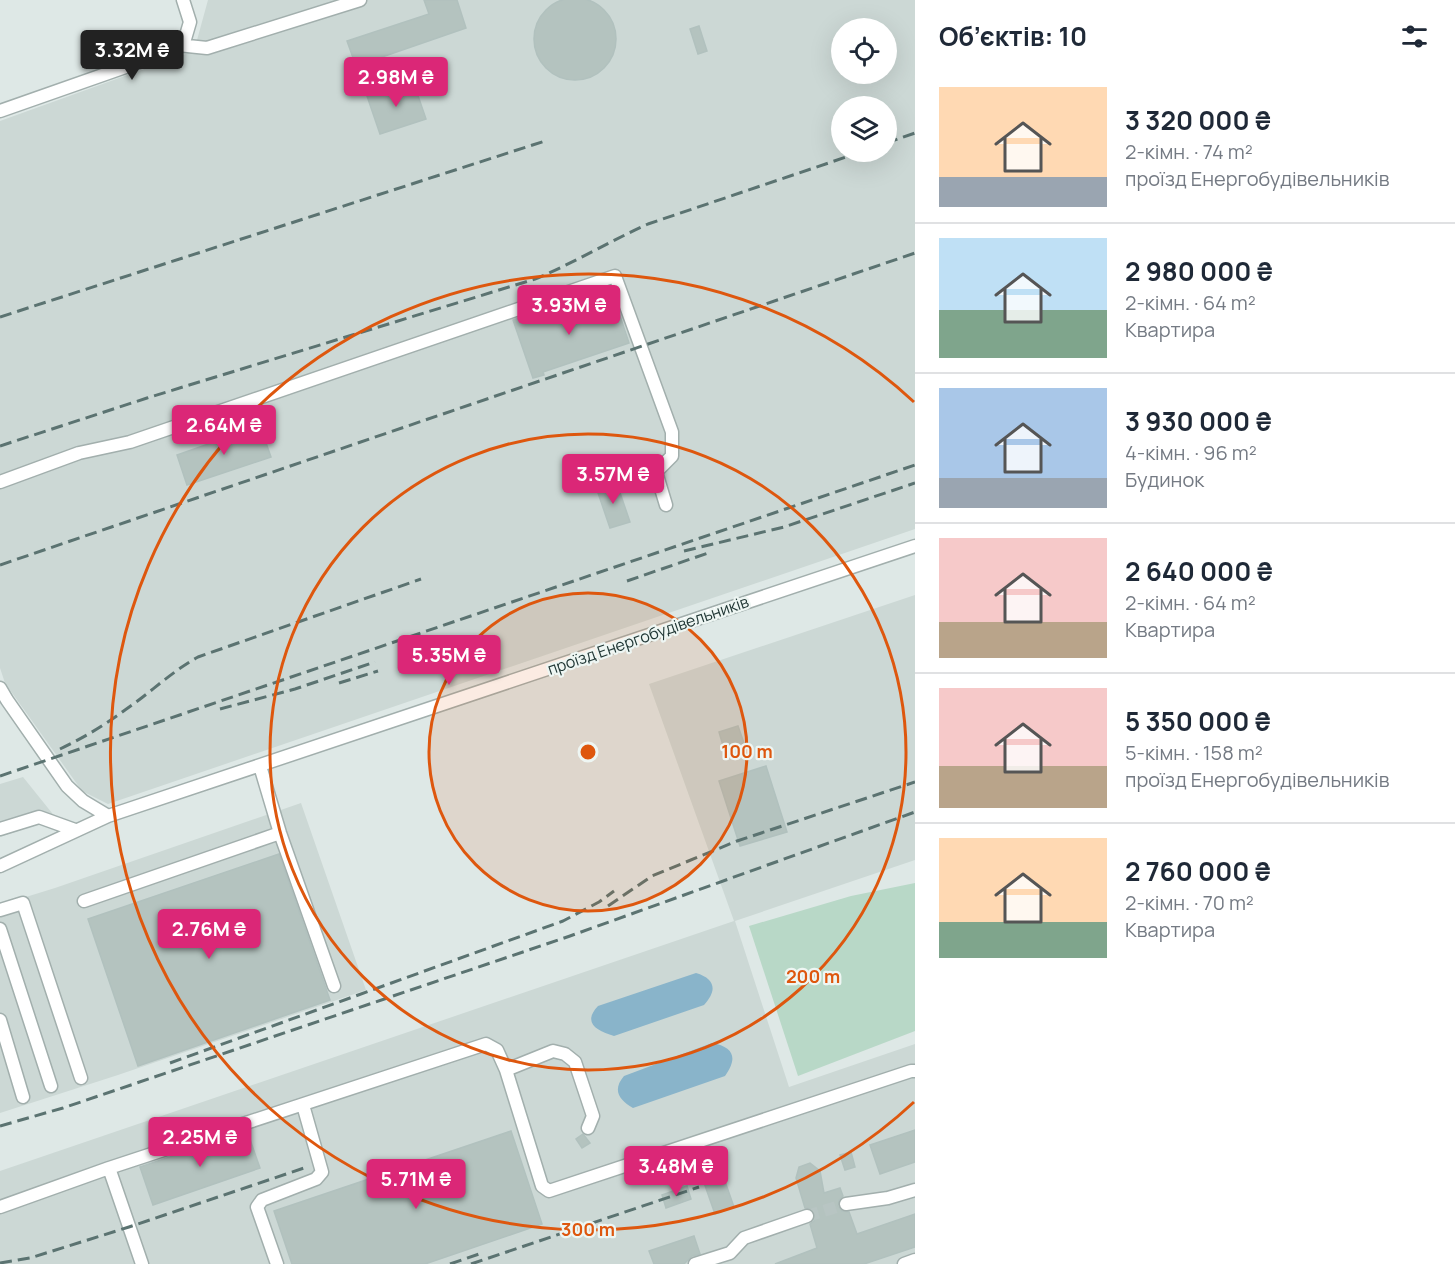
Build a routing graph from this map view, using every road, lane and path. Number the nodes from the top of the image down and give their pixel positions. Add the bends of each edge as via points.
1 (183, 0) edge
2 (194, 0) edge
3 (360, 0) edge
4 (190, 22) junction
5 (178, 45) junction
6 (0, 111) edge
7 (0, 482) edge
8 (666, 505) dead end
9 (915, 546) edge
10 (0, 688) edge
11 (260, 765) junction
12 (108, 816) junction
13 (0, 829) edge
14 (75, 830) junction
15 (280, 832) junction
16 (0, 866) edge
17 (84, 901) dead end
18 (0, 910) edge
19 (0, 929) edge
20 (334, 986) dead end
21 (0, 1020) edge
22 (506, 1070) junction
23 (915, 1071) edge
24 (81, 1078) dead end
25 (51, 1086) dead end
26 (23, 1097) dead end
27 (303, 1105) junction
28 (588, 1128) dead end
29 (109, 1168) junction
30 (915, 1190) edge
31 (846, 1204) tunnel mouth
32 (0, 1207) edge
33 (807, 1216) tunnel mouth
34 (915, 1260) edge
35 (142, 1264) edge
36 (277, 1264) edge
37 (695, 1264) edge
38 (904, 1264) edge

1 - 4 street
2 - 4 street
3 - 5 street via 207,48
4 - 5 street via 185,39
5 - 6 street via 171,51
7 - 8 street via 79,453 130,442 615,276 672,432 672,456 656,472
9 - 11 street, проїзд Енергобудівельників
10 - 12 street via 67,786
11 - 12 street, проїзд Енергобудівельників
11 - 15 street
12 - 14 street, проїзд Енергобудівельників
13 - 14 street via 39,817
14 - 16 street, проїзд Енергобудівельників
15 - 17 street
15 - 20 street
18 - 24 street via 23,903
19 - 25 street
21 - 26 street
22 - 23 street via 542,1186 549,1191
22 - 27 street via 497,1050 486,1044
22 - 28 street via 553,1051 566,1054 576,1062 593,1116
27 - 29 street
27 - 36 street via 322,1172 316,1179 262,1200 257,1207
29 - 32 street
29 - 35 street
30 - 31 street
33 - 37 street via 744,1238 730,1253
34 - 38 street

